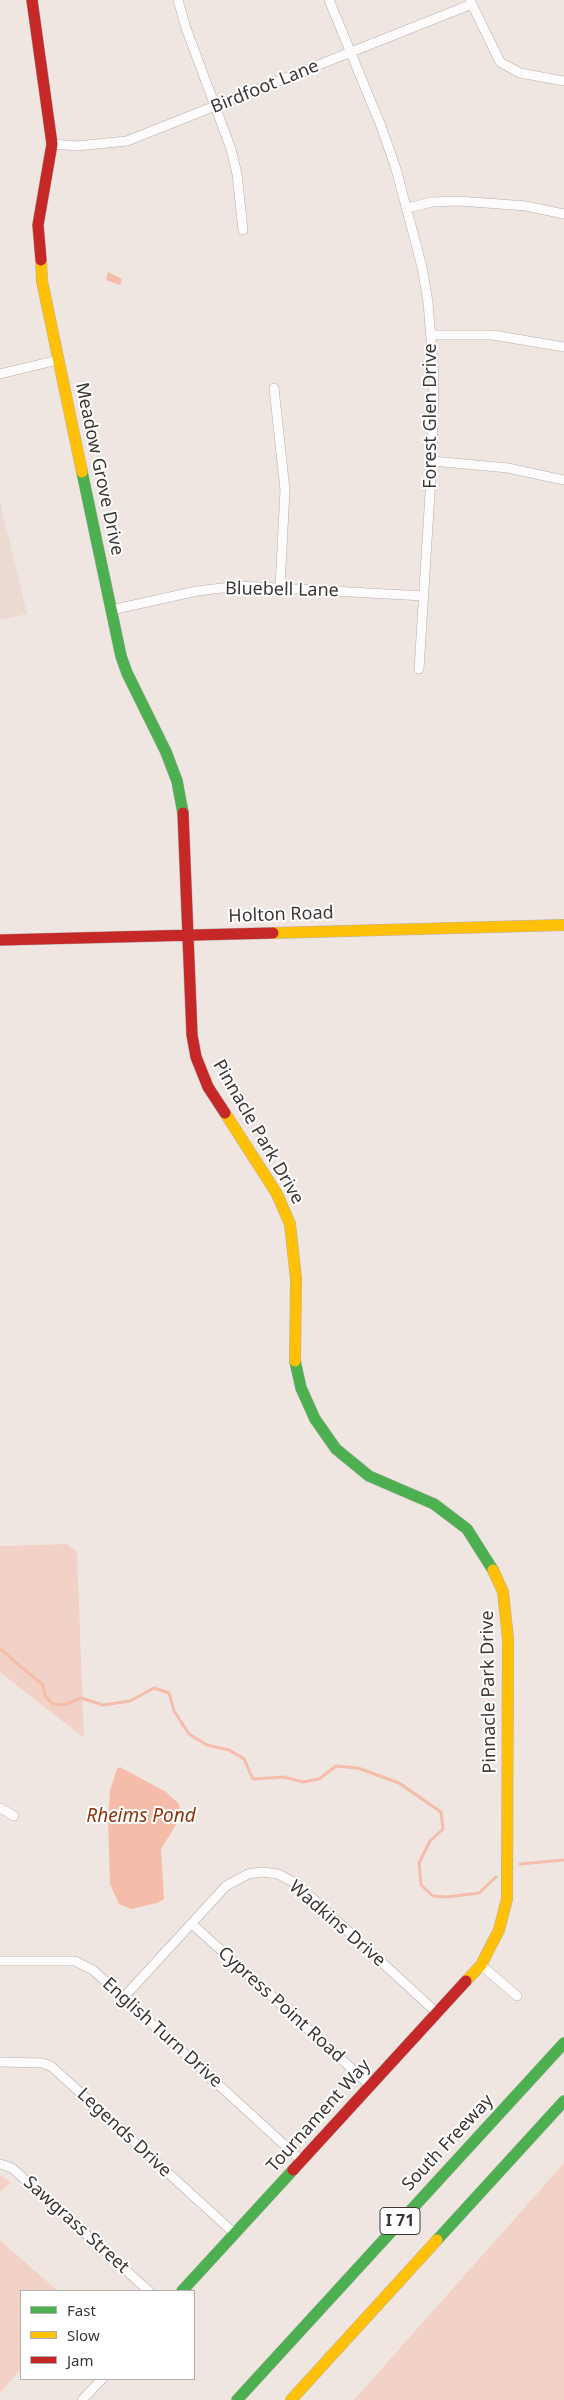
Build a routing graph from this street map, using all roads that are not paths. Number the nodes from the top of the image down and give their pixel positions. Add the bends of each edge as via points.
1 (32, 0) edge
2 (178, 0) edge
3 (329, 0) edge
4 (471, 2) edge
5 (350, 52) junction
6 (564, 81) edge
7 (217, 106) junction
8 (52, 144) junction
9 (408, 208) junction
10 (564, 214) edge
11 (243, 230) dead end
12 (431, 335) junction
13 (564, 347) edge
14 (58, 360) junction
15 (0, 374) edge
16 (274, 388) dead end
17 (432, 461) junction
18 (564, 480) edge
19 (280, 587) junction
20 (424, 596) junction
21 (112, 610) junction
22 (419, 669) dead end
23 (564, 924) edge
24 (188, 935) junction
25 (0, 940) edge
26 (0, 1808) edge
27 (14, 1816) dead end
28 (192, 1924) junction
29 (0, 1961) edge
30 (481, 1964) junction
31 (517, 1996) dead end
32 (124, 1997) junction
33 (437, 2013) junction
34 (564, 2043) edge
35 (0, 2062) edge
36 (371, 2086) junction
37 (564, 2101) edge
38 (302, 2161) junction
39 (0, 2164) edge
40 (235, 2234) junction
41 (148, 2290) edge
42 (183, 2290) edge
43 (101, 2380) edge
44 (82, 2400) edge
45 (237, 2400) edge
46 (291, 2400) edge

1 - 8 main road, Meadow Grove Drive
2 - 7 street
3 - 5 street, Forest Glen Drive
4 - 5 street, Birdfoot Lane
4 - 6 street via 500,62 520,73
5 - 7 street, Birdfoot Lane
5 - 9 street, Forest Glen Drive via 381,126
7 - 8 street, Birdfoot Lane via 127,141 78,146
7 - 11 street via 237,174
8 - 14 main road, Meadow Grove Drive via 38,225 42,281
9 - 10 street via 432,202 459,201 526,206
9 - 12 street, Forest Glen Drive via 422,267
12 - 13 street via 493,335
12 - 17 street, Forest Glen Drive via 434,376
14 - 15 street
14 - 21 main road, Meadow Grove Drive
16 - 19 street via 285,490
17 - 18 street via 508,468
17 - 20 street, Forest Glen Drive
19 - 20 street, Bluebell Lane
19 - 21 street, Bluebell Lane via 217,588
20 - 22 street, Forest Glen Drive
21 - 24 main road, Meadow Grove Drive via 127,673 177,781 184,821
23 - 24 main road, Holton Road
24 - 25 main road, Holton Road
24 - 30 main road, Pinnacle Park Drive via 192,1035 200,1071 277,1194 290,1224 296,1279 295,1362 301,1388 315,1418 336,1449 352,1464 369,1476 434,1504 467,1529 495,1572 503,1592 508,1639 507,1899 499,1930
26 - 27 street
28 - 32 street, Wadkins Drive
28 - 33 street, Wadkins Drive via 235,1880 248,1874 278,1874 297,1884
28 - 36 street, Cypress Point Road
29 - 32 street, English Turn Drive via 80,1963
30 - 31 street
30 - 33 main road, Tournament Way
32 - 38 street, English Turn Drive
33 - 36 main road, Tournament Way
34 - 45 main road, South Freeway / I 71
35 - 40 street, Legends Drive via 51,2066
36 - 38 main road, Tournament Way
37 - 46 main road, I 71
38 - 40 main road, Tournament Way
39 - 41 street, Sawgrass Street via 12,2168
40 - 42 main road, Tournament Way
43 - 44 street

